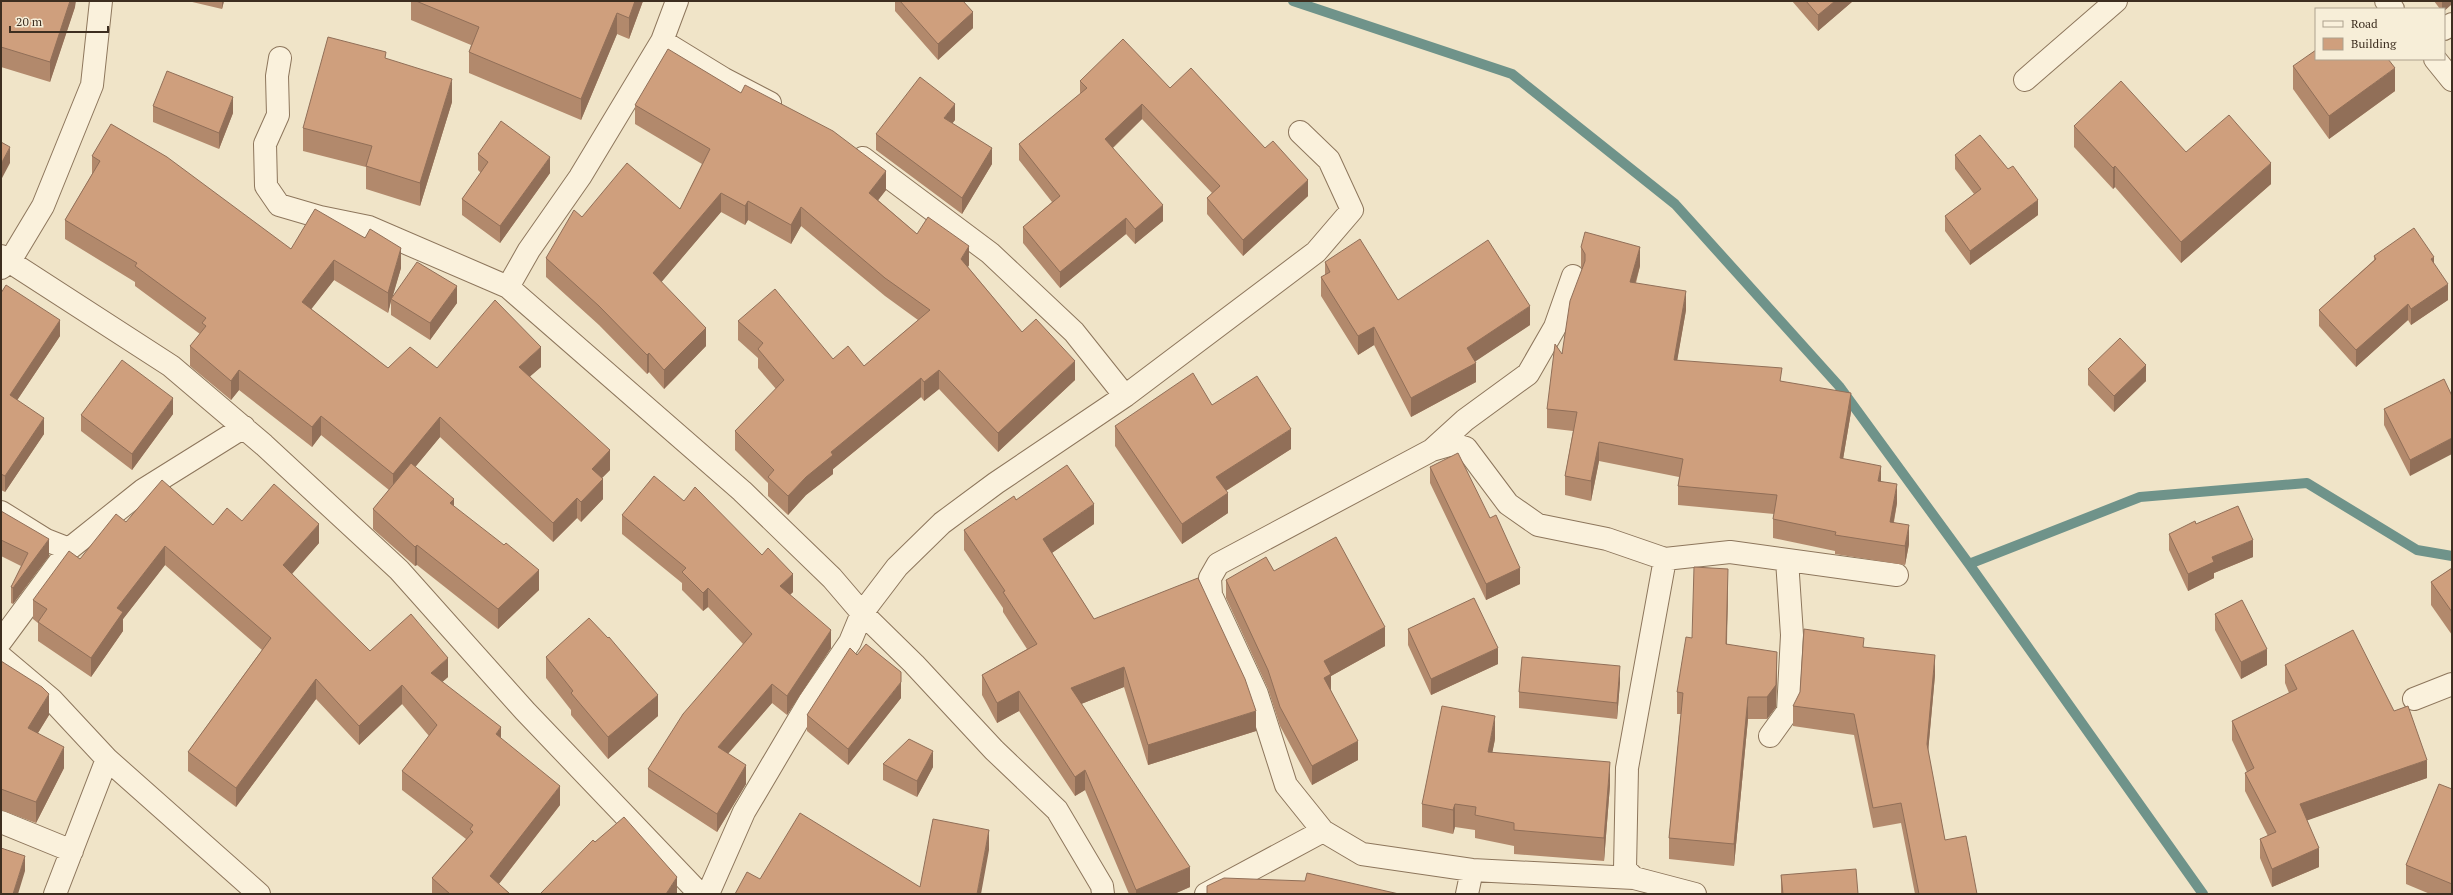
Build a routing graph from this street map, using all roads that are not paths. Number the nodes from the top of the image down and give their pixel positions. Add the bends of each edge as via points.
1 (101, 1) edge
2 (677, 1) edge
3 (2116, 1) edge
4 (662, 41) junction
5 (280, 58) dead end
6 (2436, 60) edge
7 (2025, 80) dead end
8 (2452, 80) edge
9 (785, 111) edge
10 (1300, 132) dead end
11 (846, 144) edge
12 (4, 262) edge
13 (1573, 276) dead end
14 (508, 287) junction
15 (1125, 396) junction
16 (244, 427) junction
17 (1432, 450) junction
18 (1, 512) edge
19 (69, 549) junction
20 (1665, 559) junction
21 (1787, 560) junction
22 (1897, 575) dead end
23 (862, 613) junction
24 (1, 641) edge
25 (1, 657) edge
26 (2452, 684) edge
27 (2414, 699) dead end
28 (1770, 736) dead end
29 (107, 760) junction
30 (1, 822) edge
31 (1323, 831) junction
32 (72, 851) junction
33 (1472, 870) junction
34 (1634, 878) junction
35 (55, 894) edge
36 (259, 894) edge
37 (700, 894) edge
38 (708, 894) edge
39 (1103, 894) edge
40 (1206, 894) edge
41 (1467, 894) edge
42 (1695, 894) edge

1 - 12 street via 92,85 43,206
2 - 4 street
3 - 7 street
4 - 9 street via 724,79
4 - 14 street via 580,176 529,250
5 - 14 street via 277,76 278,115 265,144 266,186 279,205 369,227
6 - 8 street
10 - 15 street via 1329,160 1352,210 1316,252
11 - 15 street via 990,254 1074,332
12 - 16 street via 172,366
13 - 17 street via 1555,327 1528,374 1465,420
14 - 23 street via 742,491 832,578
15 - 23 street via 996,483 942,523 897,567
16 - 19 street via 143,490
16 - 37 street via 399,570 525,711
17 - 20 street via 1453,444 1466,448 1508,504 1538,525 1607,539
17 - 31 street via 1218,564 1210,578 1211,595 1257,694 1286,785
18 - 19 street via 46,540
19 - 24 street
20 - 21 street via 1730,552
20 - 34 street via 1627,768 1625,869
21 - 22 street
21 - 28 street via 1792,635 1788,711
23 - 38 street via 850,642 809,702 744,812
23 - 39 street via 914,664 994,750 1057,810 1102,886
25 - 29 street via 52,700
26 - 27 street
29 - 32 street
29 - 36 street
30 - 32 street
31 - 33 street via 1362,854
31 - 40 street
32 - 35 street
33 - 34 street
33 - 41 street
34 - 42 street

